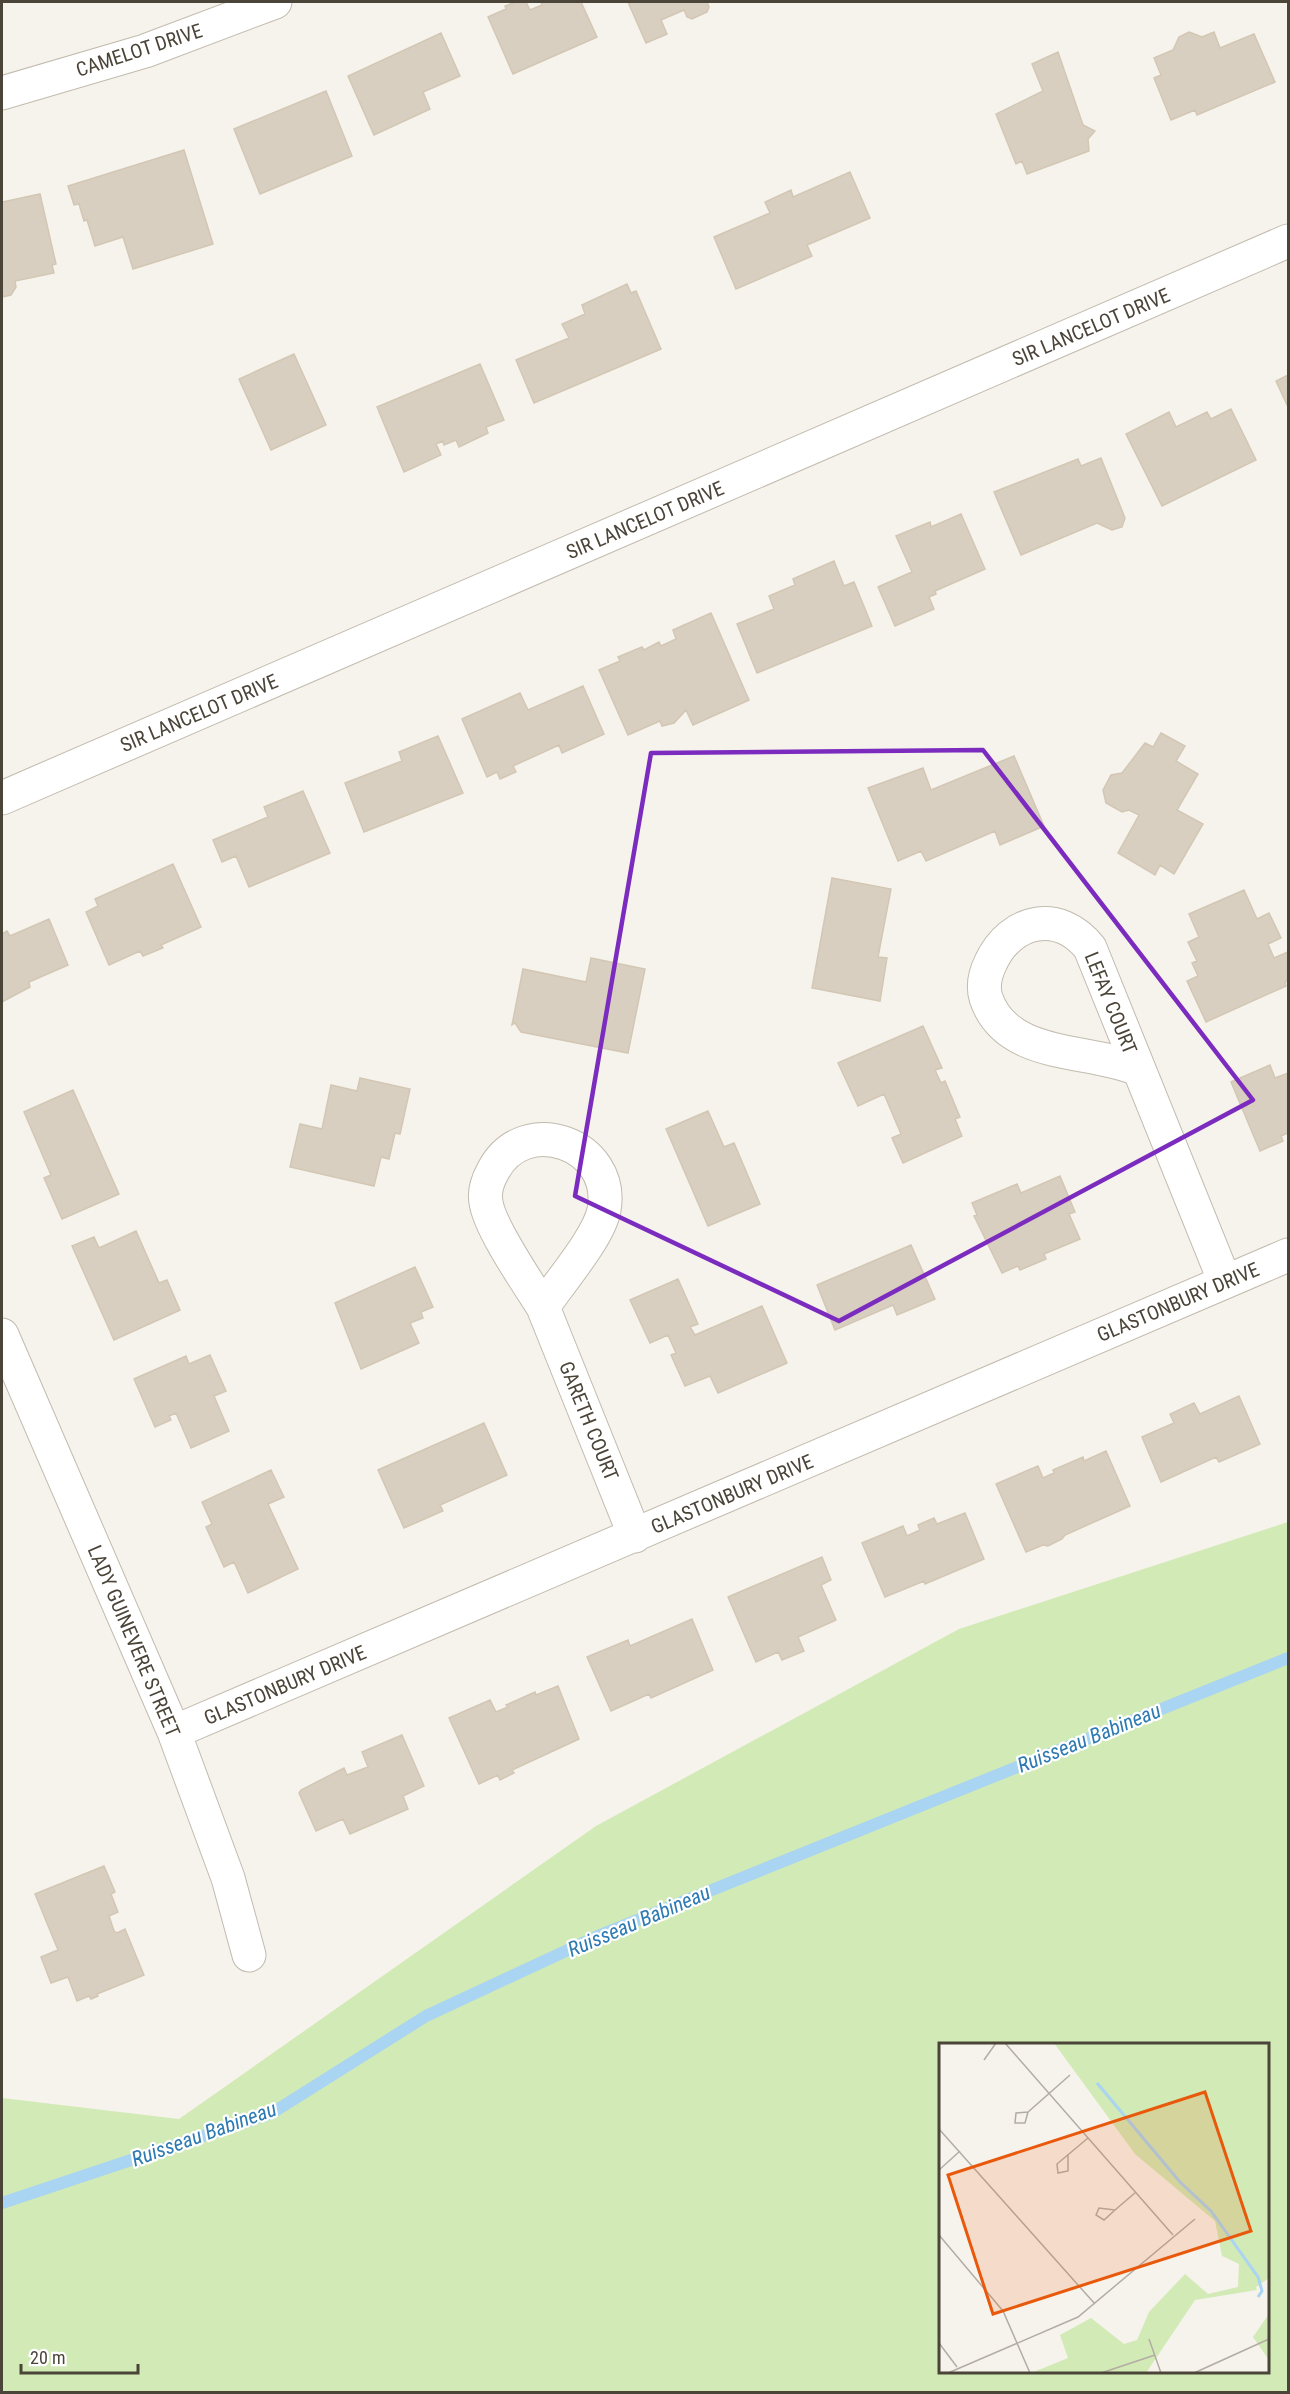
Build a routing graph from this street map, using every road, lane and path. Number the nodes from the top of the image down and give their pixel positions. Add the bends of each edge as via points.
1 (275, 2) edge
2 (2, 93) edge
3 (1288, 241) edge
4 (2, 798) edge
5 (1137, 1069) junction
6 (1288, 1255) edge
7 (1225, 1282) junction
8 (543, 1307) junction
9 (2, 1335) edge
10 (635, 1536) junction
11 (174, 1732) junction
12 (249, 1954) dead end

1 - 2 street, CAMELOT DRIVE via 146,51
3 - 4 street, SIR LANCELOT DRIVE
5 - 5 street, LEFAY COURT via 1090,948 1083,939 1054,924 1036,924 1009,935 996,952 983,988 998,1019 1029,1042
5 - 7 street, LEFAY COURT
6 - 7 street, GLASTONBURY DRIVE
7 - 10 street, GLASTONBURY DRIVE
8 - 8 street, GARETH COURT via 592,1237 604,1210 602,1182 587,1156 569,1144 548,1139 528,1141 508,1152 494,1170 486,1191 492,1221
8 - 10 street, GARETH COURT
9 - 11 street, LADY GUINEVERE STREET
10 - 11 street, GLASTONBURY DRIVE
11 - 12 street, LADY GUINEVERE STREET via 228,1878

